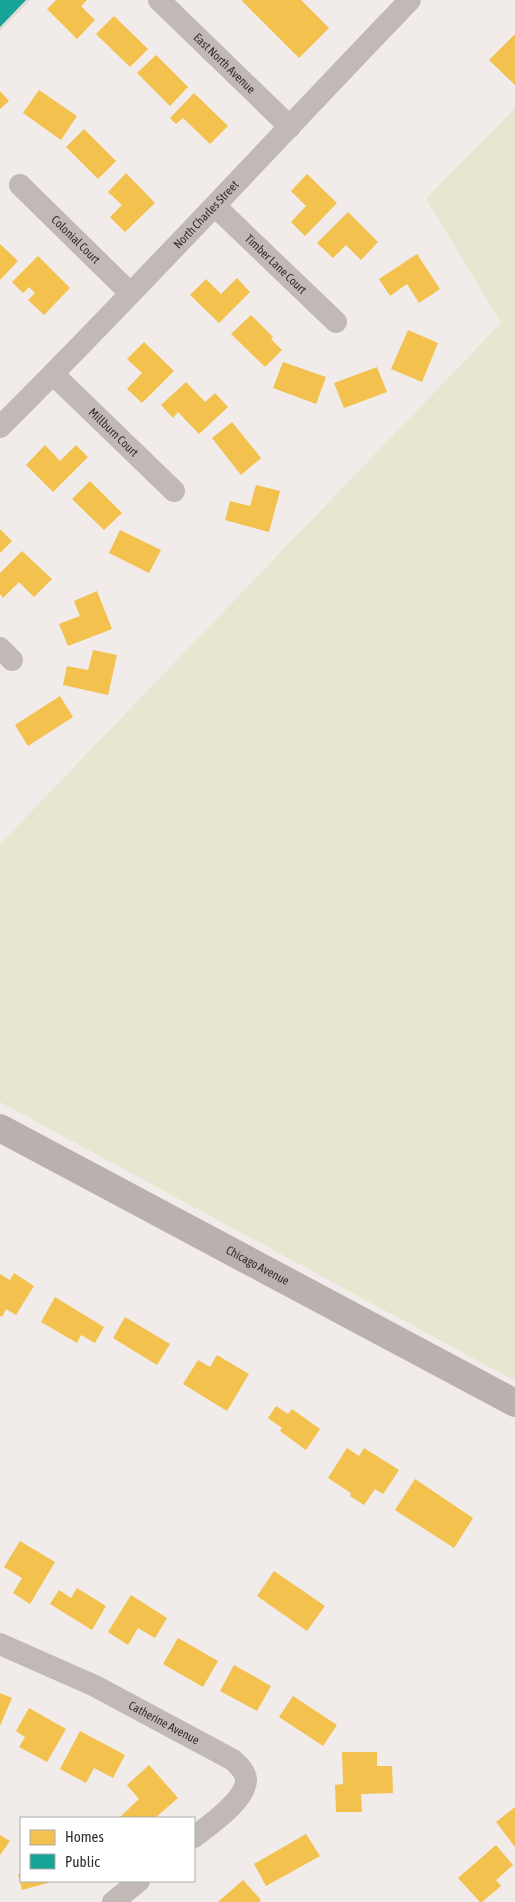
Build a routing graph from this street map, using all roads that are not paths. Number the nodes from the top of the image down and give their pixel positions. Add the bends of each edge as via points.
1 (159, 0) edge
2 (410, 0) edge
3 (290, 127) junction
4 (20, 185) dead end
5 (215, 206) junction
6 (130, 294) junction
7 (336, 322) dead end
8 (53, 374) junction
9 (0, 427) edge
10 (174, 491) dead end
11 (0, 1128) edge
12 (515, 1403) edge
13 (0, 1644) edge
14 (195, 1836) edge
15 (138, 1882) edge
16 (113, 1902) edge

1 - 3 street, East North Avenue
2 - 3 street, North Charles Street
3 - 5 street, North Charles Street
4 - 6 street, Colonial Court
5 - 6 street, North Charles Street
5 - 7 street, Timber Lane Court
6 - 8 street, North Charles Street
8 - 9 street, North Charles Street
8 - 10 street, Millburn Court
11 - 12 main road, Chicago Avenue
13 - 14 street, Catherine Avenue via 95,1686 238,1764 246,1780 242,1792 228,1810
15 - 16 street

